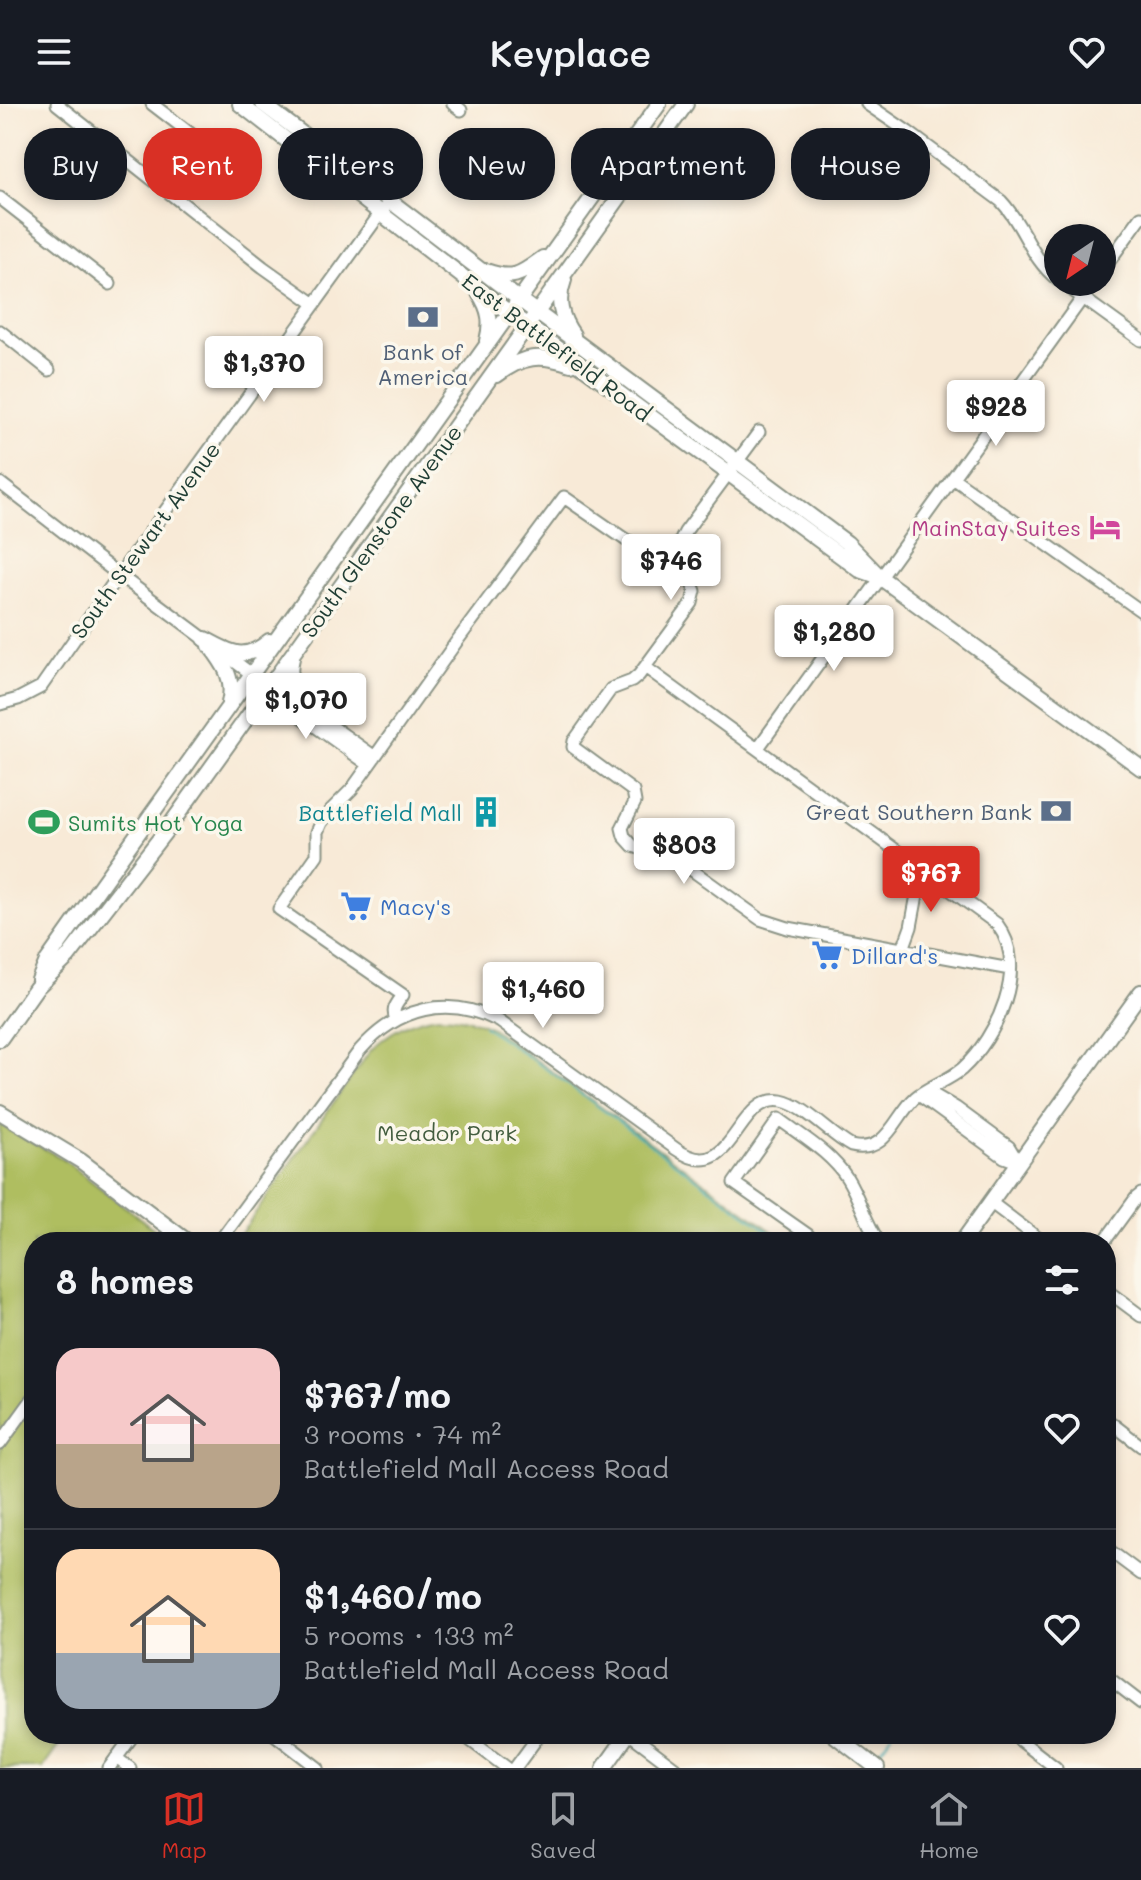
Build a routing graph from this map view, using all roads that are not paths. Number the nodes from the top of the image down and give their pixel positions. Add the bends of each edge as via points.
1 (57, 104) edge
2 (152, 104) edge
3 (263, 104) edge
4 (659, 104) edge
5 (686, 104) edge
6 (867, 104) edge
7 (247, 106) edge
8 (183, 128) edge
9 (0, 198) edge
10 (385, 207) junction
11 (1141, 217) edge
12 (554, 252) junction
13 (1116, 252) edge
14 (477, 267) junction
15 (1044, 267) edge
16 (568, 268) junction
17 (110, 284) dead end
18 (471, 284) junction
19 (1079, 296) edge
20 (1082, 298) junction
21 (520, 300) junction
22 (315, 304) junction
23 (538, 312) junction
24 (510, 313) junction
25 (528, 326) junction
26 (0, 331) edge
27 (1141, 340) edge
28 (581, 345) junction
29 (486, 347) junction
30 (49, 370) dead end
31 (589, 371) junction
32 (487, 383) junction
33 (759, 432) dead end
34 (732, 468) junction
35 (953, 478) junction
36 (0, 483) edge
37 (678, 546) junction
38 (119, 575) junction
39 (881, 578) junction
40 (1141, 611) edge
41 (289, 622) junction
42 (205, 639) junction
43 (294, 652) junction
44 (645, 667) junction
45 (251, 675) junction
46 (269, 687) junction
47 (282, 700) junction
48 (0, 704) edge
49 (255, 707) junction
50 (227, 708) junction
51 (310, 711) junction
52 (758, 748) junction
53 (372, 761) junction
54 (1141, 768) edge
55 (922, 868) junction
56 (903, 949) junction
57 (1010, 969) junction
58 (36, 988) junction
59 (1141, 992) edge
60 (396, 1019) junction
61 (0, 1039) edge
62 (949, 1079) junction
63 (923, 1093) junction
64 (956, 1108) junction
65 (0, 1112) edge
66 (1018, 1162) junction
67 (1141, 1194) edge
68 (990, 1202) junction
69 (175, 1232) edge
70 (226, 1232) edge
71 (804, 1232) edge
72 (873, 1232) edge
73 (969, 1232) edge
74 (1030, 1232) edge
75 (1111, 1232) edge
76 (1116, 1297) edge
77 (1141, 1316) edge
78 (24, 1411) edge
79 (1116, 1427) edge
80 (0, 1444) edge
81 (1141, 1446) edge
82 (1116, 1555) edge
83 (1141, 1574) edge
84 (1116, 1684) edge
85 (1141, 1703) edge
86 (127, 1744) edge
87 (287, 1744) edge
88 (475, 1744) edge
89 (533, 1744) edge
90 (622, 1744) edge
91 (643, 1744) edge
92 (846, 1744) edge
93 (1025, 1744) edge
94 (859, 1754) junction
95 (113, 1763) edge
96 (130, 1768) edge
97 (318, 1768) edge
98 (507, 1768) edge
99 (515, 1768) edge
100 (604, 1768) edge
101 (675, 1768) edge
102 (871, 1768) edge
103 (877, 1768) edge
104 (1056, 1768) edge

1 - 22 street
2 - 8 street
3 - 10 main road, East Battlefield Road
4 - 12 main road, South Glenstone Avenue
5 - 16 main road, South Glenstone Avenue
6 - 15 street via 995,195
7 - 10 main road, East Battlefield Road
9 - 17 street
10 - 14 main road, East Battlefield Road
10 - 18 main road, East Battlefield Road
10 - 22 street, South Stewart Avenue
11 - 13 street
12 - 14 main road via 517,275
12 - 21 main road, South Glenstone Avenue
14 - 21 main road, East Battlefield Road
16 - 23 main road, South Glenstone Avenue
16 - 28 main road via 560,308
18 - 24 main road, East Battlefield Road
18 - 29 main road via 490,314
19 - 20 street
20 - 27 street
20 - 35 street
21 - 23 main road, East Battlefield Road
21 - 24 main road, South Glenstone Avenue
22 - 38 street, South Stewart Avenue
23 - 25 main road, South Glenstone Avenue
23 - 28 main road, East Battlefield Road
24 - 25 main road, East Battlefield Road
24 - 29 main road, South Glenstone Avenue
25 - 31 main road, East Battlefield Road
25 - 32 main road, South Glenstone Avenue
26 - 30 street
28 - 34 main road, East Battlefield Road
29 - 41 main road, South Glenstone Avenue
31 - 32 main road via 531,357
31 - 34 main road, East Battlefield Road
32 - 43 main road, South Glenstone Avenue
33 - 34 street
34 - 37 street
34 - 39 main road, East Battlefield Road via 847,543
35 - 39 street
35 - 40 street
36 - 38 street
37 - 44 street via 695,595
37 - 53 street via 626,540 564,497
38 - 42 street
38 - 48 street, South Stewart Avenue via 41,687
39 - 52 street
39 - 54 main road, East Battlefield Road
41 - 42 main road via 258,650 245,654
41 - 45 main road, South Glenstone Avenue
42 - 45 street
42 - 50 main road via 229,675
43 - 46 main road, South Glenstone Avenue
43 - 51 main road via 290,678
44 - 52 street
44 - 56 street via 632,681 611,689 573,744 633,791 635,802 622,828 627,841 671,855 765,922
45 - 46 street
45 - 50 main road, South Glenstone Avenue
46 - 47 street
46 - 49 main road, South Glenstone Avenue
46 - 51 street
47 - 49 main road
47 - 53 street
49 - 58 main road, South Glenstone Avenue via 68,957
50 - 58 main road, South Glenstone Avenue via 47,961
51 - 53 street
52 - 55 street
53 - 60 street via 321,823 317,855 279,909 403,995 394,1008
55 - 56 street
55 - 57 street via 997,924 1006,939
56 - 57 street
57 - 62 street via 1004,1005 992,1032
58 - 61 main road, South Glenstone Avenue
59 - 66 main road
60 - 63 street via 446,1007 491,1017 694,1158 719,1153 757,1107 772,1100 796,1107 851,1146 871,1145 886,1136
60 - 70 street via 352,1059
62 - 63 street
62 - 64 street via 946,1093
63 - 64 street
63 - 66 street via 1004,1157
64 - 66 street via 1009,1147
65 - 69 main road via 81,1161
66 - 68 main road
67 - 75 street
68 - 73 main road
68 - 74 street
71 - 72 street via 734,1183 779,1119 841,1169
76 - 77 street
78 - 80 street
79 - 81 street
82 - 83 street
84 - 85 street
86 - 95 street
87 - 97 street
88 - 98 street
89 - 99 street
90 - 100 main road
91 - 101 street
92 - 94 main road
93 - 104 street
94 - 102 main road
94 - 103 main road
95 - 96 street

